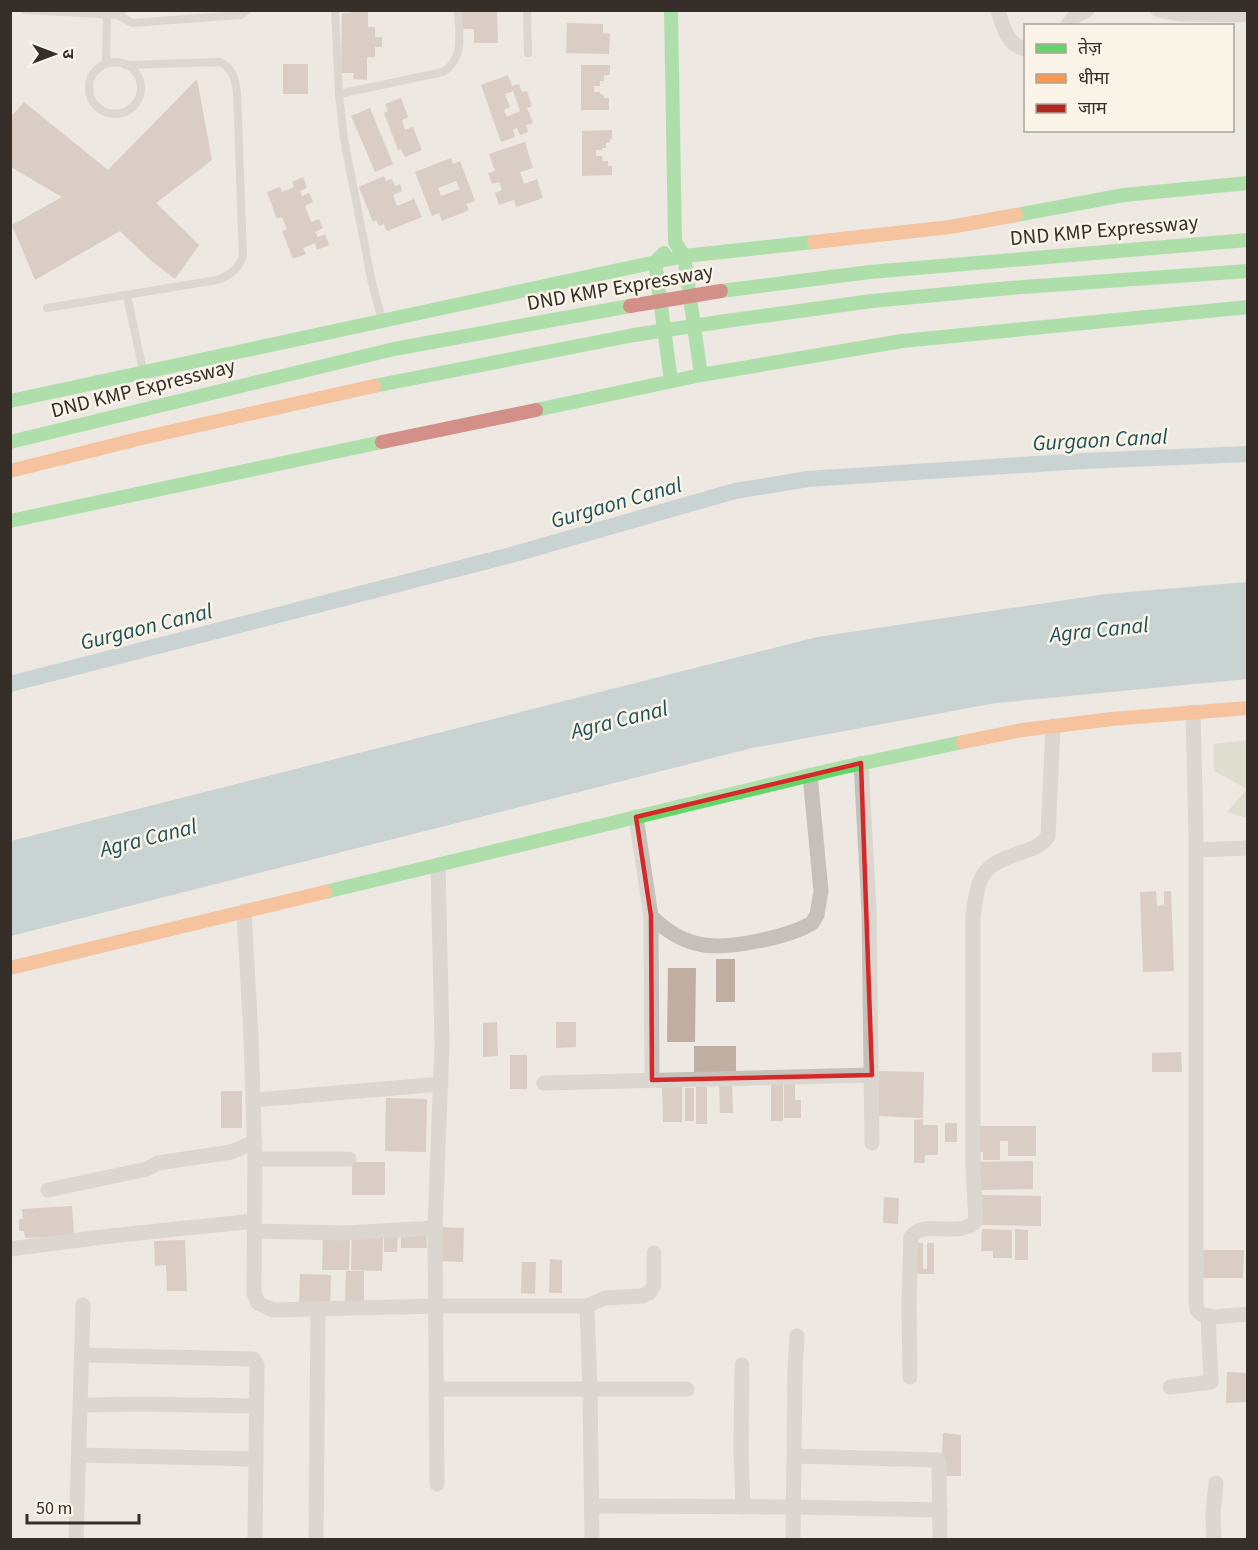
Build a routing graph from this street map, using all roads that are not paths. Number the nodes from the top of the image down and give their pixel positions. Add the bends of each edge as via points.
1 (25, 10) edge
2 (247, 10) edge
3 (335, 10) edge
4 (458, 10) edge
5 (527, 10) edge
6 (671, 10) edge
7 (998, 10) edge
8 (1087, 10) edge
9 (1158, 10) edge
10 (107, 13) edge
11 (120, 13) edge
12 (1248, 15) edge
13 (1069, 24) edge
14 (1024, 48) edge
15 (528, 53) dead end
16 (106, 64) junction
17 (126, 65) junction
18 (339, 94) junction
19 (1248, 183) edge
20 (1248, 240) edge
21 (675, 242) junction
22 (684, 256) junction
23 (655, 262) junction
24 (1248, 271) edge
25 (127, 296) junction
26 (1248, 307) edge
27 (46, 308) dead end
28 (382, 320) junction
29 (144, 373) junction
30 (701, 375) junction
31 (671, 381) junction
32 (10, 401) edge
33 (10, 442) edge
34 (10, 471) edge
35 (10, 521) edge
36 (1248, 708) edge
37 (1193, 712) junction
38 (1053, 726) junction
39 (861, 763) junction
40 (810, 775) junction
41 (636, 817) junction
42 (1248, 848) edge
43 (1196, 850) junction
44 (438, 865) junction
45 (244, 911) junction
46 (651, 916) junction
47 (10, 968) edge
48 (872, 1075) junction
49 (652, 1080) junction
50 (544, 1083) dead end
51 (441, 1084) junction
52 (253, 1100) junction
53 (255, 1142) junction
54 (872, 1143) dead end
55 (255, 1159) junction
56 (349, 1159) dead end
57 (48, 1190) dead end
58 (254, 1226) junction
59 (435, 1228) junction
60 (10, 1249) edge
61 (654, 1253) dead end
62 (83, 1305) dead end
63 (436, 1306) junction
64 (587, 1306) junction
65 (318, 1309) junction
66 (1248, 1314) edge
67 (1208, 1316) junction
68 (797, 1336) dead end
69 (81, 1355) junction
70 (742, 1365) dead end
71 (910, 1377) dead end
72 (1170, 1387) dead end
73 (436, 1389) junction
74 (687, 1389) dead end
75 (590, 1390) junction
76 (81, 1405) junction
77 (256, 1407) junction
78 (79, 1455) junction
79 (794, 1456) junction
80 (256, 1459) junction
81 (1216, 1483) dead end
82 (436, 1484) dead end
83 (592, 1506) junction
84 (742, 1506) junction
85 (793, 1507) junction
86 (940, 1510) junction
87 (76, 1539) edge
88 (255, 1539) edge
89 (316, 1539) edge
90 (592, 1539) edge
91 (793, 1539) edge
92 (940, 1539) edge
93 (1214, 1539) edge

1 - 10 lane
2 - 11 lane via 241,15 132,23
3 - 18 lane
4 - 18 lane via 458,53 450,68
5 - 15 lane
6 - 21 main road
7 - 14 street via 1010,41
8 - 13 street
9 - 12 street
10 - 11 lane
10 - 16 lane
16 - 17 lane
16 - 17 lane via 96,71 89,89 98,107 117,114 135,105 140,96 139,76
17 - 25 lane via 220,62 235,76 243,256 233,273 217,280
18 - 28 lane via 344,140
19 - 22 main road via 1124,195 950,227
20 - 33 main road, DND KMP Expressway, bridge via 870,272 721,291 394,349
21 - 22 main road
21 - 23 main road
22 - 23 main road
22 - 30 main road
23 - 28 main road
23 - 31 main road
24 - 34 main road, bridge via 895,299 634,335 399,380
25 - 27 lane
25 - 29 lane
26 - 30 main road via 902,342
28 - 29 main road
29 - 32 main road
30 - 31 main road
31 - 35 main road
36 - 37 main road
37 - 38 main road
37 - 43 street
38 - 39 main road
38 - 71 street via 1048,836 1038,847 998,860 988,868 976,892 976,1221 963,1228 929,1229 911,1237
39 - 40 main road
39 - 48 street
40 - 41 main road
40 - 46 street via 821,891 812,923 746,943 702,945 663,928
41 - 44 main road
41 - 46 street
42 - 43 street
43 - 67 street via 1196,1302 1197,1310
44 - 45 main road
44 - 51 street
45 - 47 main road
45 - 52 street
46 - 49 street
48 - 49 street
48 - 54 street
49 - 50 street
51 - 52 street
51 - 59 street
52 - 53 street
53 - 55 street
53 - 57 street via 231,1152 158,1163
55 - 56 street
55 - 58 street
58 - 59 street via 345,1233
58 - 60 street via 111,1236
58 - 65 street via 254,1293 258,1303 273,1310
59 - 63 street
61 - 64 street via 654,1285 649,1293 605,1298
62 - 69 street
63 - 64 street
63 - 65 street
63 - 73 street
64 - 75 street
65 - 89 street
66 - 67 street
67 - 72 street via 1211,1382
68 - 79 street
69 - 76 street
69 - 77 street via 253,1359 257,1365
70 - 84 street
73 - 75 street
73 - 82 street
74 - 75 street
75 - 83 street
76 - 77 street
76 - 78 street
77 - 80 street
78 - 80 street
78 - 87 street
79 - 85 street
79 - 86 street via 938,1460
80 - 88 street
81 - 93 street
83 - 84 street
83 - 90 street
84 - 85 street
85 - 86 street
85 - 91 street
86 - 92 street

